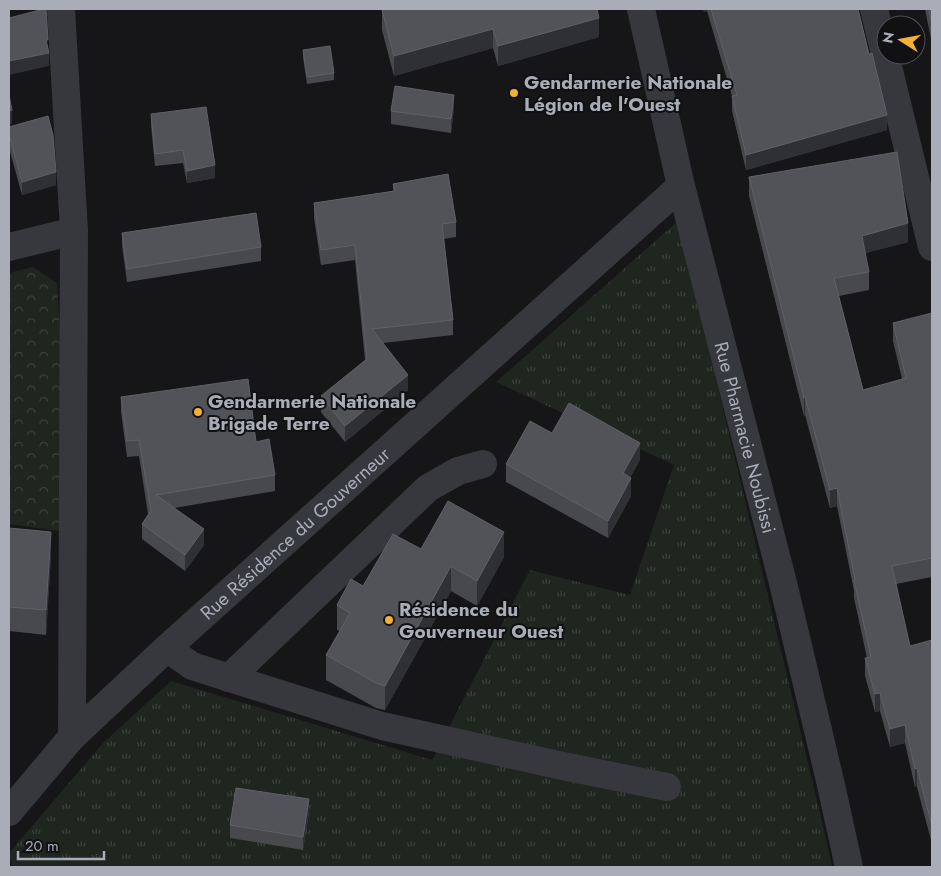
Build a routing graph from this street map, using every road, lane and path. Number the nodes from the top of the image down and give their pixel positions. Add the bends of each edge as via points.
1 (62, 9) edge
2 (641, 9) edge
3 (874, 9) edge
4 (681, 186) junction
5 (74, 231) junction
6 (9, 247) edge
7 (932, 247) edge
8 (483, 464) dead end
9 (167, 648) junction
10 (229, 678) junction
11 (72, 737) junction
12 (667, 788) dead end
13 (9, 812) edge
14 (849, 867) edge

1 - 5 street
2 - 4 street, Rue Pharmacie Noubissi
3 - 7 street
4 - 9 street, Rue Résidence du Gouverneur
4 - 14 street, Rue Pharmacie Noubissi via 783,583
5 - 6 street
5 - 11 street
8 - 10 street via 458,471 428,488
9 - 10 street via 192,666
9 - 11 street, Rue Résidence du Gouverneur
10 - 12 street via 382,726
11 - 13 street, Rue Résidence du Gouverneur

